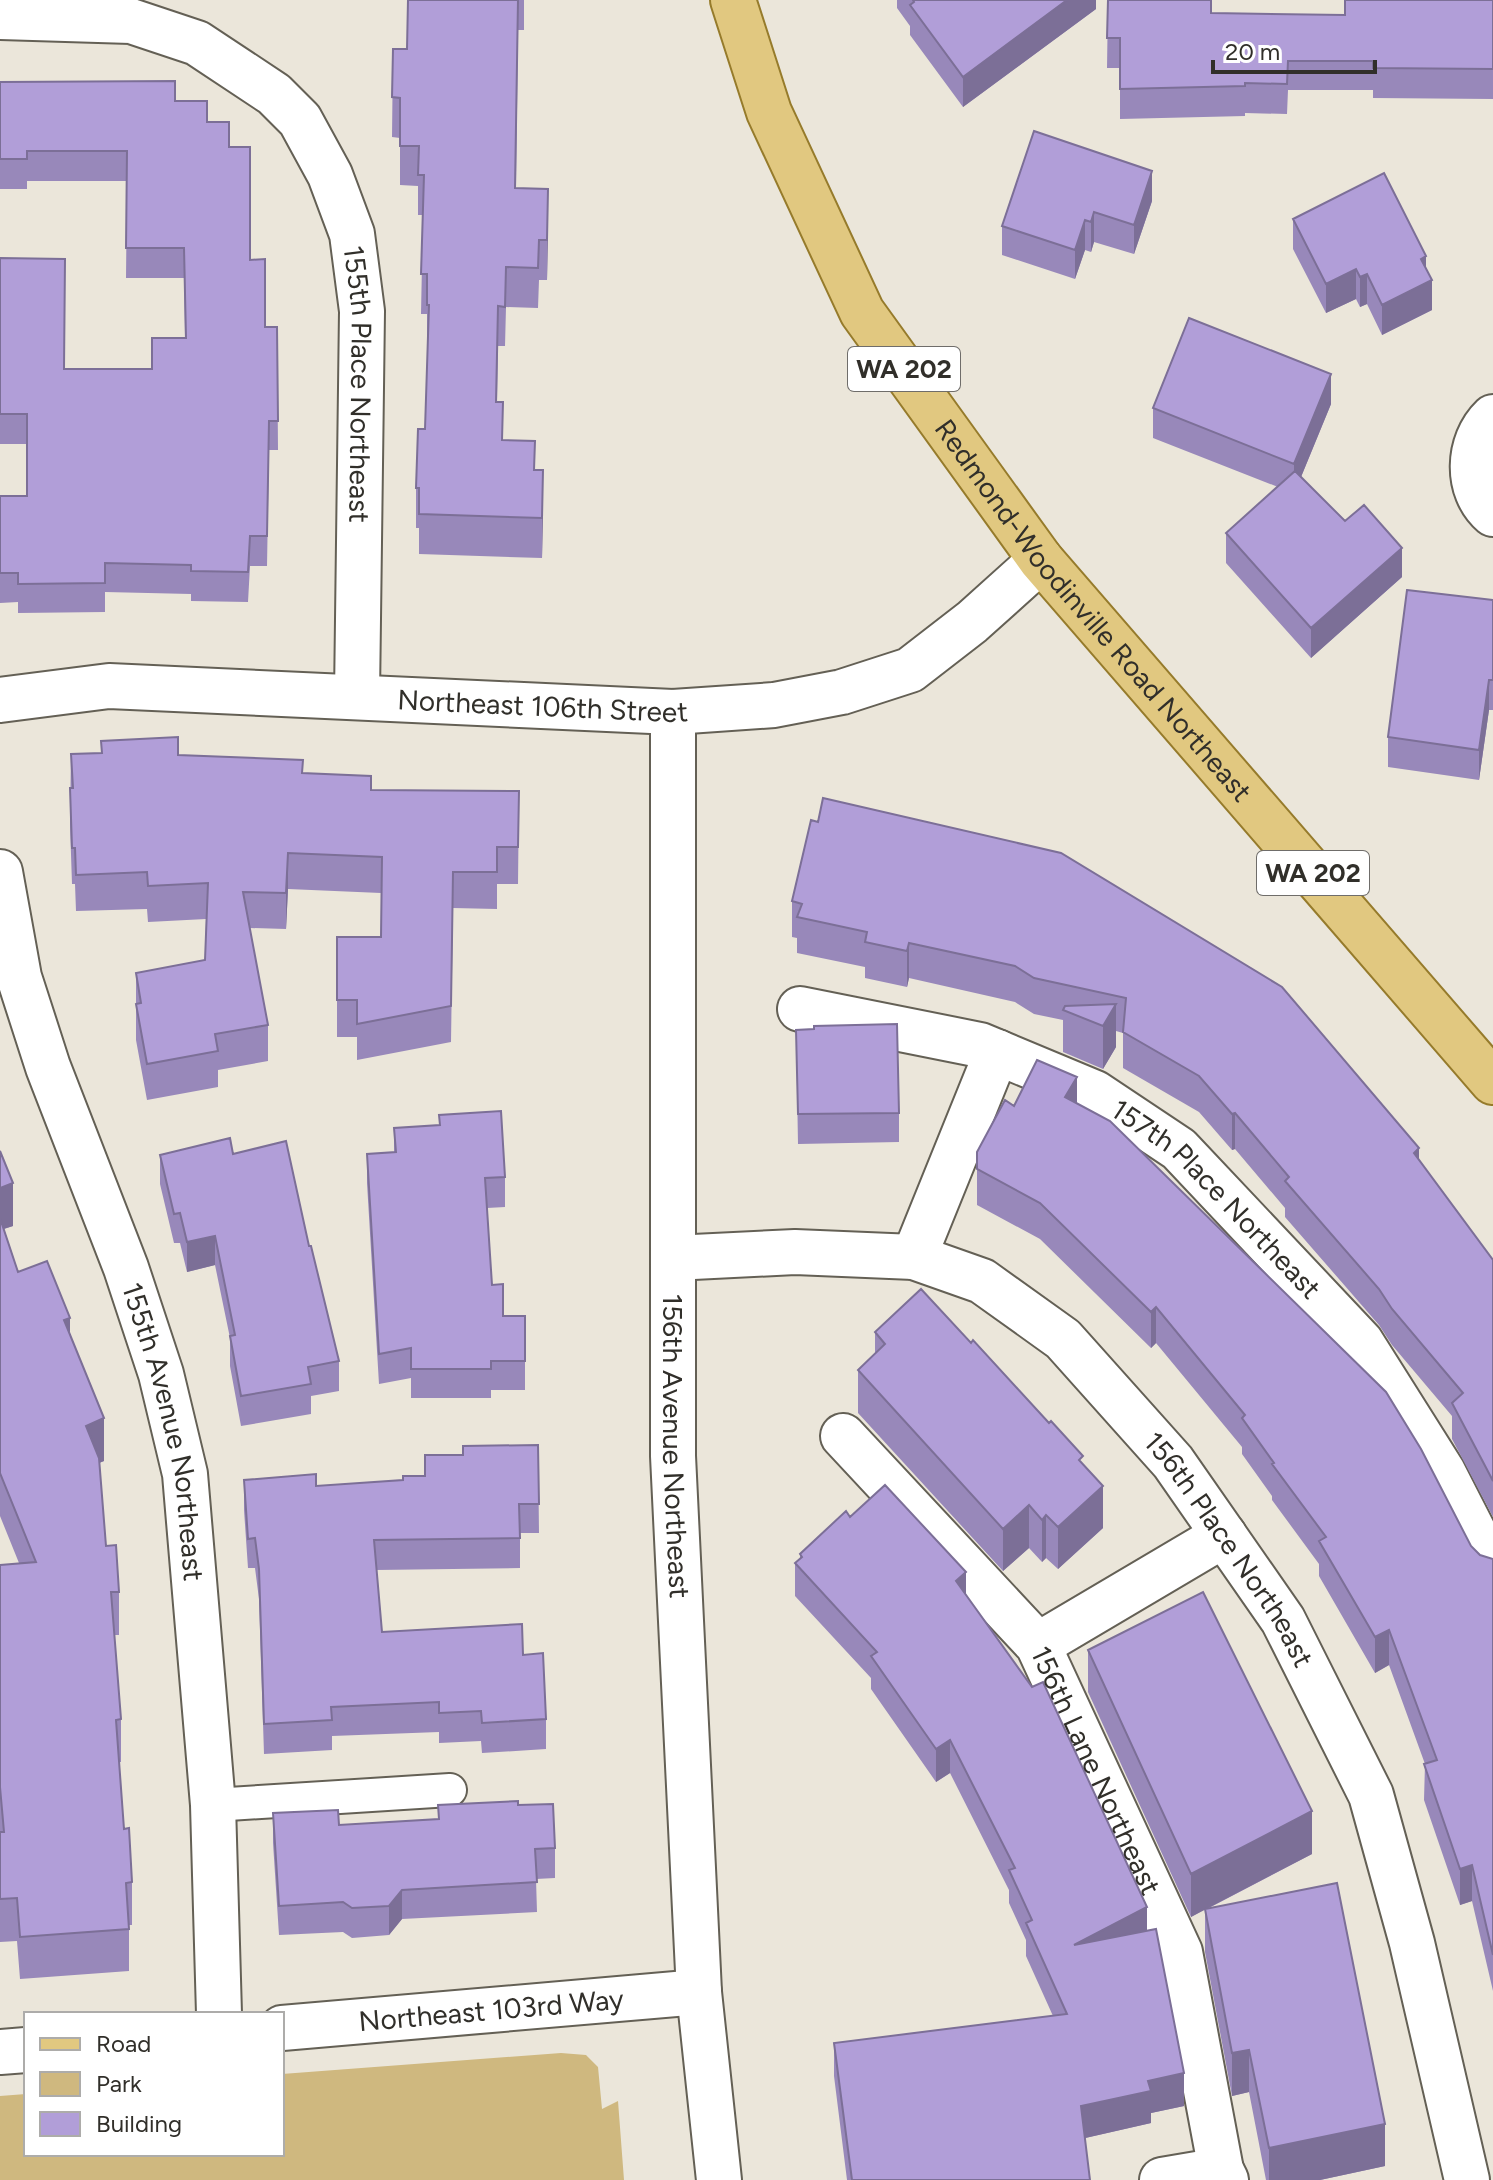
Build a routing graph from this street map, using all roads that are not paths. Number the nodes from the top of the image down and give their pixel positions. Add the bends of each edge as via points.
1 (733, 0) edge
2 (0, 17) edge
3 (1493, 417) edge
4 (1493, 514) edge
5 (1041, 560) junction
6 (357, 696) junction
7 (0, 700) edge
8 (673, 712) junction
9 (0, 872) edge
10 (800, 1009) dead end
11 (997, 1052) junction
12 (1493, 1082) edge
13 (914, 1257) junction
14 (673, 1258) junction
15 (843, 1436) dead end
16 (1224, 1535) junction
17 (1493, 1570) edge
18 (1038, 1645) junction
19 (450, 1790) dead end
20 (213, 1805) junction
21 (699, 1992) junction
22 (219, 2012) edge
23 (284, 2028) edge
24 (24, 2050) edge
25 (0, 2052) edge
26 (1224, 2175) edge
27 (719, 2180) edge
28 (1162, 2180) edge
29 (1467, 2180) edge

1 - 5 main road, Redmond-Woodinville Road Northeast / WA 202 via 769,112 862,312
2 - 6 street, 155th Place Northeast via 131,21 197,43 274,94 300,120 330,175 352,234 362,311
3 - 4 street via 1477,440 1472,465 1476,489
5 - 8 street, Northeast 106th Street via 910,670 842,692 774,705
5 - 12 main road, Redmond-Woodinville Road Northeast / WA 202
6 - 7 street, Northeast 106th Street via 109,686
6 - 8 street, Northeast 106th Street
8 - 14 street, 156th Avenue Northeast
9 - 20 street, 155th Avenue Northeast via 19,977 126,1268 161,1374 184,1468
10 - 11 street, 157th Place Northeast
11 - 13 street
11 - 17 street, 157th Place Northeast via 1095,1093 1179,1149 1361,1342 1443,1472
13 - 14 street, 156th Place Northeast via 795,1252
13 - 16 street, 156th Place Northeast via 982,1281 1063,1339 1173,1462
14 - 21 street, 156th Avenue Northeast via 673,1456
15 - 18 street, 156th Lane Northeast
16 - 18 street
16 - 29 street, 156th Place Northeast via 1283,1620 1371,1795
18 - 26 street, 156th Lane Northeast via 1180,1952
19 - 20 lane
20 - 22 street, 155th Avenue Northeast
21 - 23 street, Northeast 103rd Way
21 - 27 street, 156th Avenue Northeast
24 - 25 street
26 - 28 street

